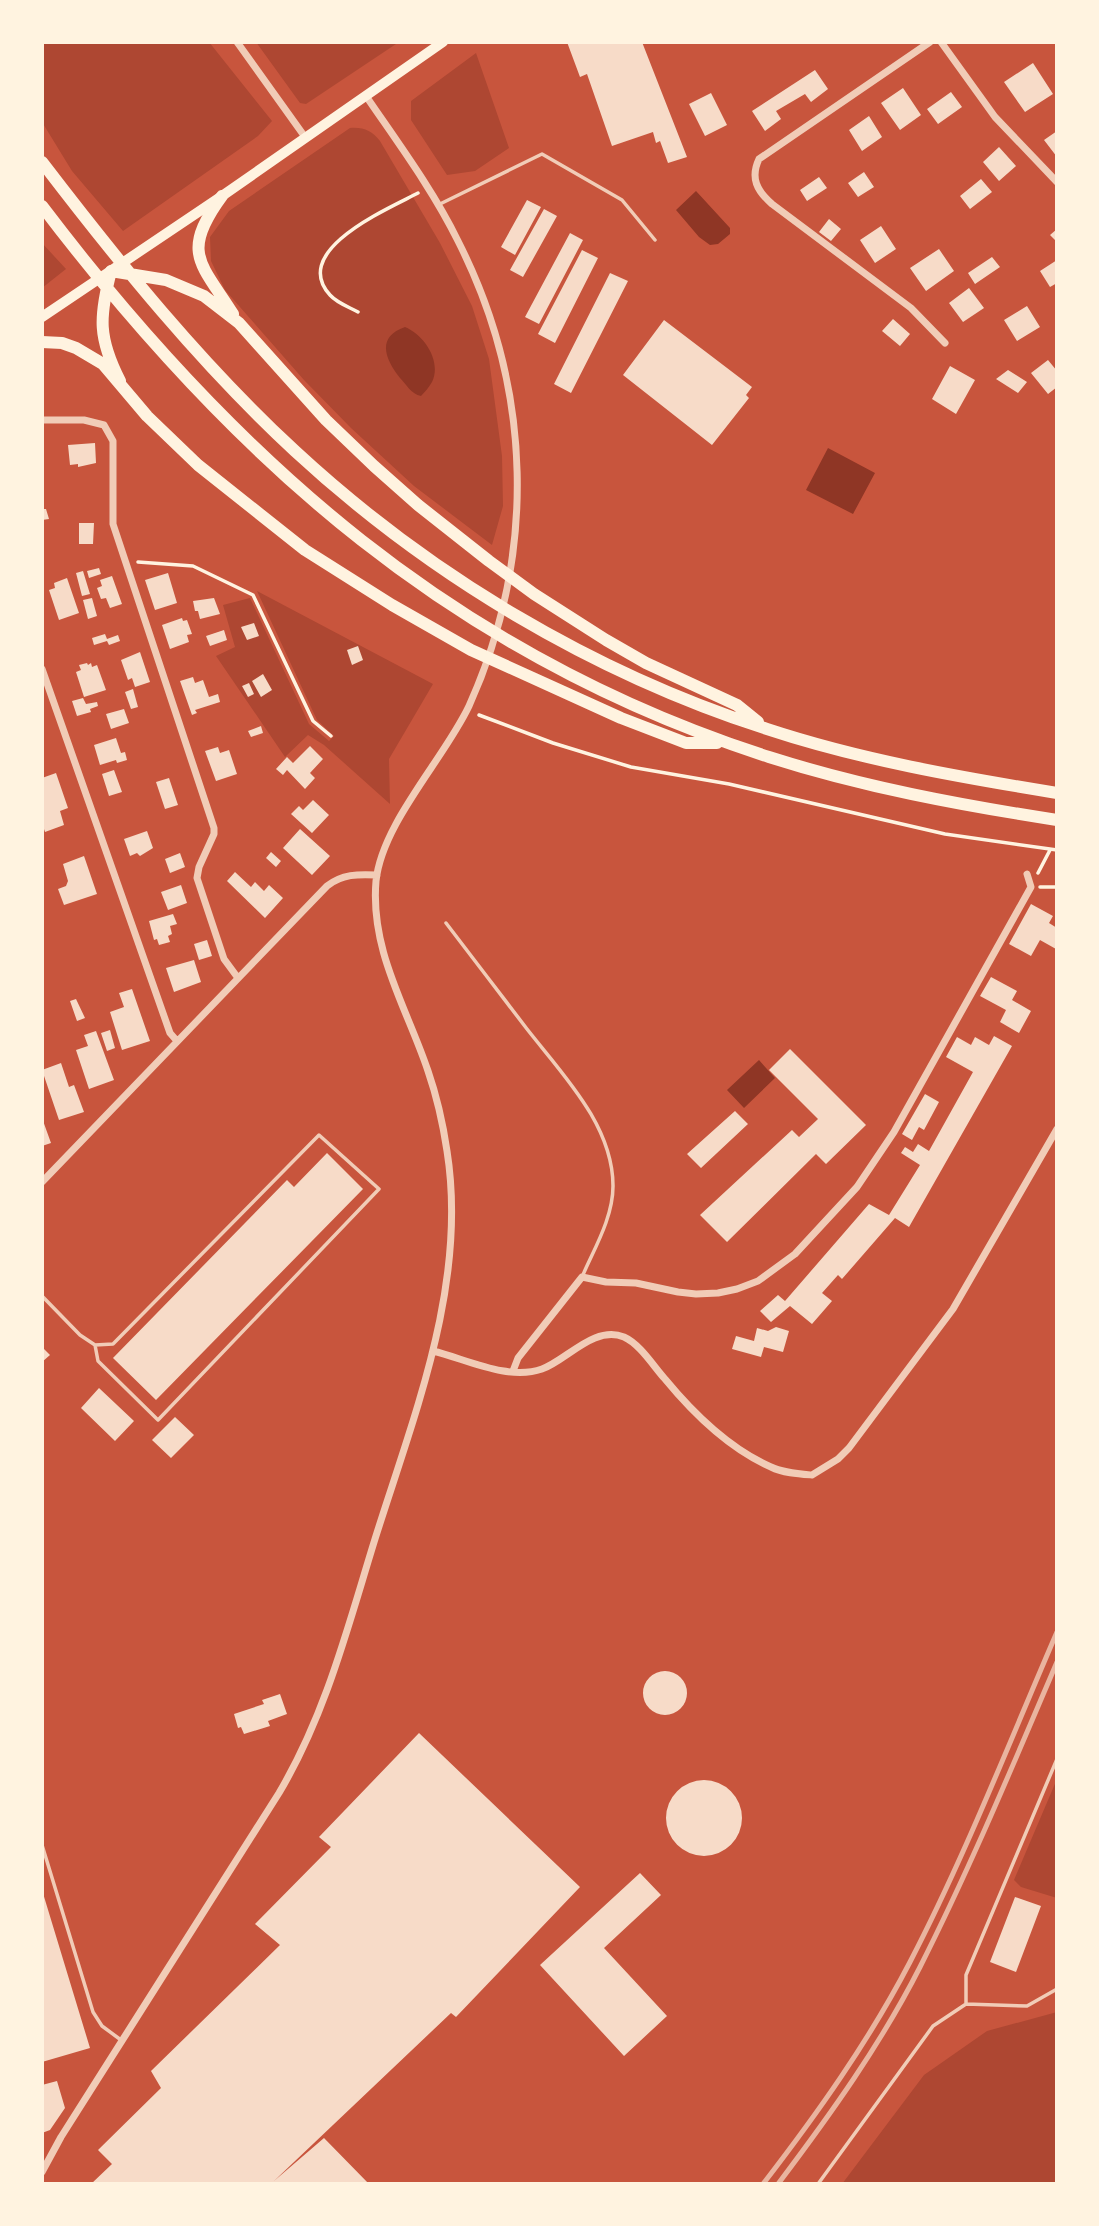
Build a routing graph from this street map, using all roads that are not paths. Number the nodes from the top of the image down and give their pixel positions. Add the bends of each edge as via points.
1 (237, 42) edge
2 (443, 42) edge
3 (930, 42) edge
4 (941, 42) edge
5 (366, 96) junction
6 (304, 137) junction
7 (42, 162) edge
8 (1057, 181) edge
9 (222, 195) junction
10 (438, 205) junction
11 (42, 206) edge
12 (655, 240) dead end
13 (111, 271) junction
14 (42, 317) edge
15 (239, 323) junction
16 (42, 342) edge
17 (945, 343) dead end
18 (120, 382) junction
19 (42, 421) edge
20 (42, 669) edge
21 (766, 729) junction
22 (727, 743) junction
23 (1057, 793) edge
24 (1057, 820) edge
25 (1027, 874) dead end
26 (377, 876) junction
27 (446, 923) dead end
28 (238, 978) junction
29 (177, 1041) junction
30 (1057, 1129) edge
31 (42, 1182) edge
32 (582, 1277) junction
33 (42, 1296) edge
34 (95, 1345) junction
35 (433, 1351) junction
36 (513, 1371) junction
37 (1057, 1759) edge
38 (42, 1845) edge
39 (1057, 1989) edge
40 (967, 2004) junction
41 (122, 2041) junction
42 (42, 2172) edge
43 (818, 2184) edge

1 - 6 street
2 - 5 main road
3 - 17 street via 760,159 754,181 772,204 911,308
4 - 8 street via 995,117
5 - 6 main road
5 - 10 street
6 - 9 main road
7 - 21 highway via 141,288 222,379 295,451 376,520 482,594 584,653
9 - 13 main road
9 - 15 highway via 204,225 200,259
10 - 12 lane via 542,154 622,200
10 - 26 street via 474,275 505,374 519,495 516,532 506,594 480,680 462,720 405,810
11 - 22 highway via 119,303 212,406 283,476 365,545 469,618 545,662 648,712
13 - 14 main road
13 - 15 highway via 190,288
13 - 18 highway via 102,316 103,343
15 - 21 highway via 326,421 489,561 606,640 737,705
16 - 18 highway via 88,354
18 - 22 highway via 147,416 198,465 305,550 382,599 481,655 621,718 685,743
19 - 28 street via 84,420 104,425 113,441 113,524 214,828 197,878 224,959
20 - 29 street via 170,1033
21 - 23 highway via 914,768
22 - 24 highway via 877,786
25 - 32 street via 1031,887 894,1132 857,1187 795,1254 758,1281 718,1293 678,1292
26 - 28 street via 356,874 333,881
26 - 35 street via 377,933 432,1081 450,1172 450,1262
27 - 32 lane via 586,1105 611,1160 610,1208
28 - 29 street
29 - 31 street
30 - 36 street via 953,1309 849,1448 813,1475 772,1468 732,1443 681,1398 624,1337 603,1336 543,1368
32 - 36 street via 531,1339
33 - 34 lane
34 - 34 lane via 113,1344 319,1135 379,1189 158,1420 99,1361
35 - 36 street
35 - 41 street via 338,1659 305,1746
37 - 40 lane via 966,1975
38 - 41 lane via 93,2012 102,2026
39 - 40 lane via 1027,2006
40 - 43 lane via 933,2026
41 - 42 street

